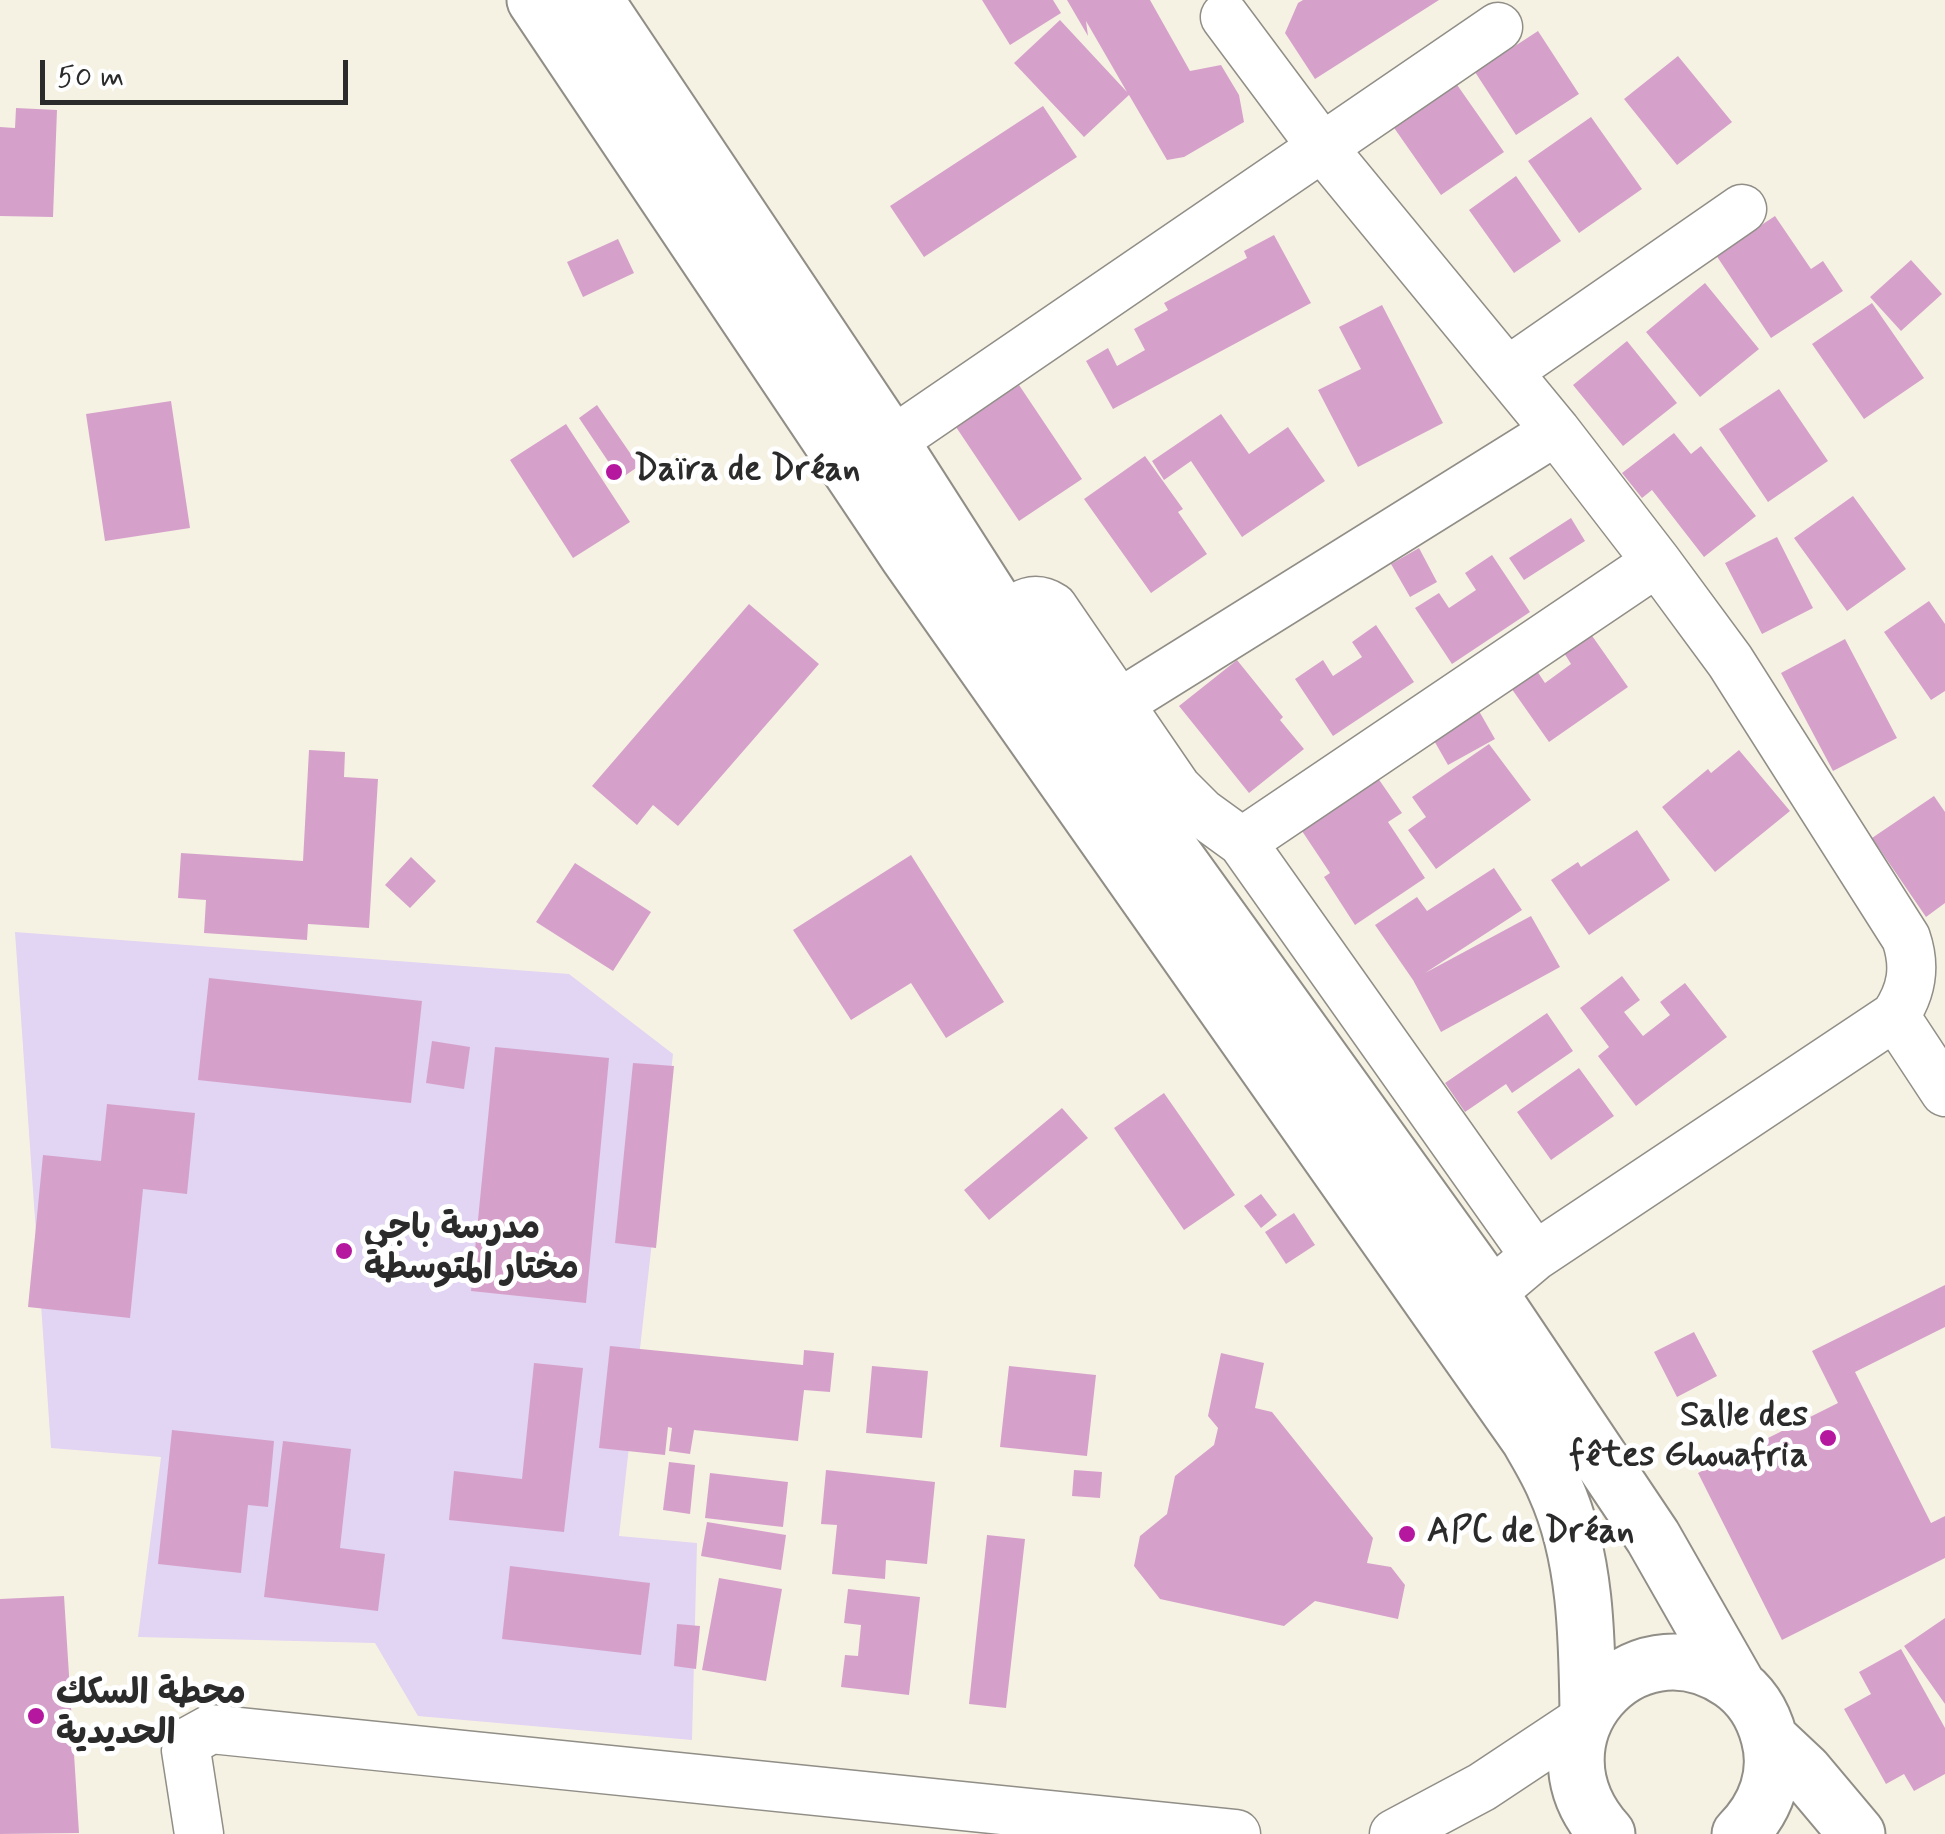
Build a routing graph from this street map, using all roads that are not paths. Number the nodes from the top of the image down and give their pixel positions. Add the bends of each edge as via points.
1 (535, 0) edge
2 (595, 0) edge
3 (1225, 17) dead end
4 (1498, 26) dead end
5 (1322, 147) junction
6 (1742, 209) dead end
7 (1508, 372) junction
8 (1556, 430) junction
9 (891, 442) junction
10 (1656, 562) junction
11 (1003, 618) junction
12 (1120, 703) junction
13 (1242, 842) junction
14 (1895, 1016) junction
15 (1945, 1092) edge
16 (1535, 1256) junction
17 (1490, 1294) junction
18 (1738, 1686) junction
19 (1585, 1716) junction
20 (1770, 1740) junction
21 (200, 1834) edge
22 (1236, 1834) edge
23 (1394, 1834) edge
24 (1607, 1834) edge
25 (1740, 1834) edge
26 (1857, 1834) edge

1 - 19 main road via 908,556 1529,1439 1569,1530 1587,1644
2 - 9 main road
3 - 5 street
4 - 5 street
5 - 7 street
5 - 9 street
6 - 7 street
7 - 8 street
8 - 10 street
8 - 12 street
9 - 11 main road
10 - 13 street
10 - 14 street via 1730,661 1906,938 1912,978
11 - 12 street via 1030,600 1054,606
11 - 17 main road
12 - 13 street via 1189,802
13 - 16 street
14 - 15 street
14 - 16 street
16 - 17 street
17 - 18 main road via 1653,1537
18 - 19 main road via 1694,1665 1645,1667 1602,1692
18 - 20 main road via 1764,1720
19 - 23 street via 1482,1787
19 - 24 main road via 1575,1771 1580,1795
20 - 25 main road via 1767,1795
20 - 26 main road
21 - 22 street via 186,1750 200,1732 223,1730

